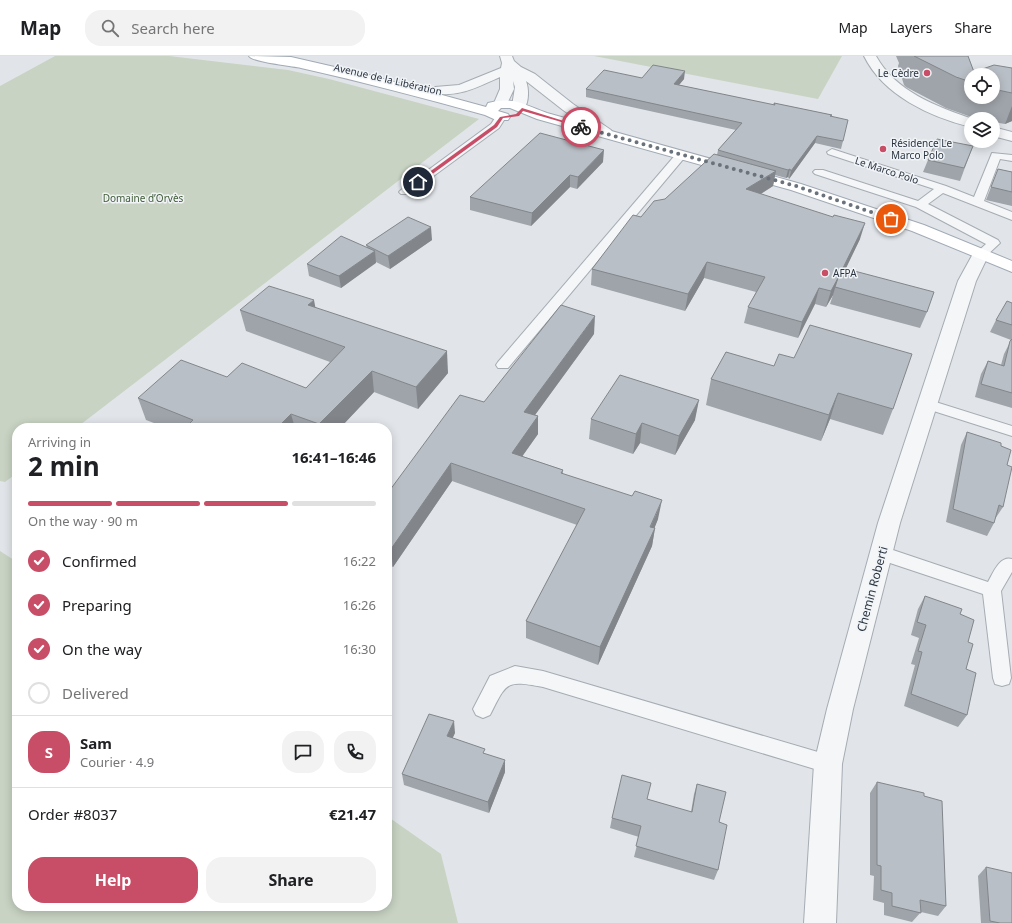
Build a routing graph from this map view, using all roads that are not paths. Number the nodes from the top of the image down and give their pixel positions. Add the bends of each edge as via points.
1 (255, 56) edge
2 (870, 56) edge
3 (278, 59) junction
4 (509, 65) edge
5 (440, 90) junction
6 (506, 110) junction
7 (964, 120) edge
8 (1000, 133) edge
9 (606, 134) junction
10 (1012, 137) edge
11 (832, 152) dead end
12 (679, 158) junction
13 (1012, 158) edge
14 (819, 172) dead end
15 (942, 188) junction
16 (405, 192) dead end
17 (978, 202) junction
18 (920, 205) junction
19 (1012, 216) edge
20 (978, 260) junction
21 (1012, 267) edge
22 (1012, 282) edge
23 (503, 365) dead end
24 (926, 404) junction
25 (1012, 431) edge
26 (881, 553) junction
27 (1008, 564) dead end
28 (992, 590) junction
29 (1002, 678) dead end
30 (483, 709) dead end
31 (828, 764) junction
32 (820, 923) edge

1 - 3 main road, Avenue de la Libération
2 - 7 street via 886,79 911,98
3 - 5 main road, Avenue de la Libération via 347,69
3 - 6 main road, Avenue de la Libération
4 - 5 street via 461,89
4 - 6 street via 522,87
4 - 9 street via 530,77
5 - 6 main road, Avenue de la Libération
6 - 9 main road, Avenue de la Libération
6 - 12 main road, Avenue de la Libération
6 - 16 lane via 495,126
8 - 10 street
9 - 12 main road, Avenue de la Libération
11 - 15 lane, Le Marco Polo
12 - 20 main road, Avenue de la Libération via 796,186 918,228
12 - 23 lane
13 - 17 lane via 996,155
14 - 18 lane
15 - 17 lane, Le Marco Polo
15 - 18 lane, Le Marco Polo
17 - 19 lane, Le Marco Polo
18 - 20 lane via 994,243
20 - 21 main road, Avenue de la Libération
20 - 22 main road, Avenue de la Libération
20 - 24 street, Chemin Roberti via 967,281
24 - 25 lane
24 - 26 street, Chemin Roberti
26 - 28 lane
26 - 31 street, Chemin Roberti
27 - 28 lane
28 - 29 lane
30 - 31 lane via 497,682 516,674 543,679
31 - 32 street, Chemin Roberti

